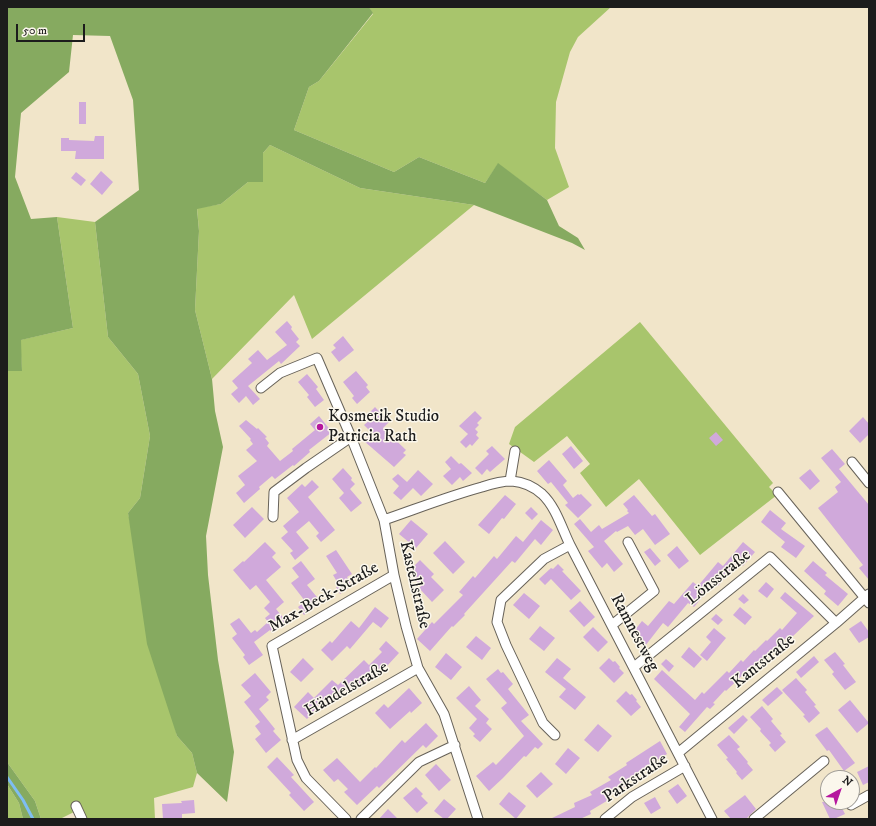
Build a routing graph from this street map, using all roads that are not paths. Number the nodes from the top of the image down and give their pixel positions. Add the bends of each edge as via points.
1 (261, 388) dead end
2 (351, 437) junction
3 (516, 451) dead end
4 (852, 462) dead end
5 (510, 481) junction
6 (869, 483) edge
7 (778, 492) dead end
8 (273, 518) dead end
9 (384, 520) junction
10 (628, 542) dead end
11 (570, 545) junction
12 (394, 575) junction
13 (868, 598) edge
14 (836, 624) junction
15 (612, 625) junction
16 (634, 667) junction
17 (418, 668) junction
18 (556, 735) dead end
19 (292, 740) junction
20 (455, 745) junction
21 (678, 753) junction
22 (824, 761) dead end
23 (685, 766) junction
24 (869, 795) edge
25 (860, 800) edge
26 (76, 806) dead end
27 (82, 819) edge
28 (346, 819) edge
29 (361, 819) edge
30 (478, 819) edge
31 (605, 819) edge
32 (712, 819) edge
33 (754, 819) edge

1 - 2 street, Kastellstraße via 280,373 317,358
2 - 8 street via 274,492
2 - 9 street, Kastellstraße
3 - 5 street
4 - 6 street
5 - 9 street, Ramnestweg via 470,490
5 - 11 street, Ramnestweg via 523,483 542,494 550,503
7 - 13 street
9 - 12 street, Kastellstraße
10 - 15 street via 654,592
11 - 15 street, Ramnestweg
11 - 18 street via 544,559 501,600 497,622 543,722
12 - 17 street, Kastellstraße
12 - 19 street, Max-Beck-Straße via 272,646
13 - 14 street, Kantstraße
14 - 16 street, Lönsstraße via 770,557
14 - 21 street, Kantstraße
15 - 16 street, Ramnestweg
16 - 21 street, Ramnestweg
17 - 19 street, Händelstraße
17 - 20 street, Kastellstraße via 444,714
19 - 28 street, Max-Beck-Straße via 297,760 306,778
20 - 29 street via 419,762
20 - 30 street, Kastellstraße
21 - 23 street, Ramnestweg
22 - 33 street
23 - 31 street, Parkstraße via 632,797
23 - 32 street, Ramnestweg
24 - 25 street
26 - 27 street

